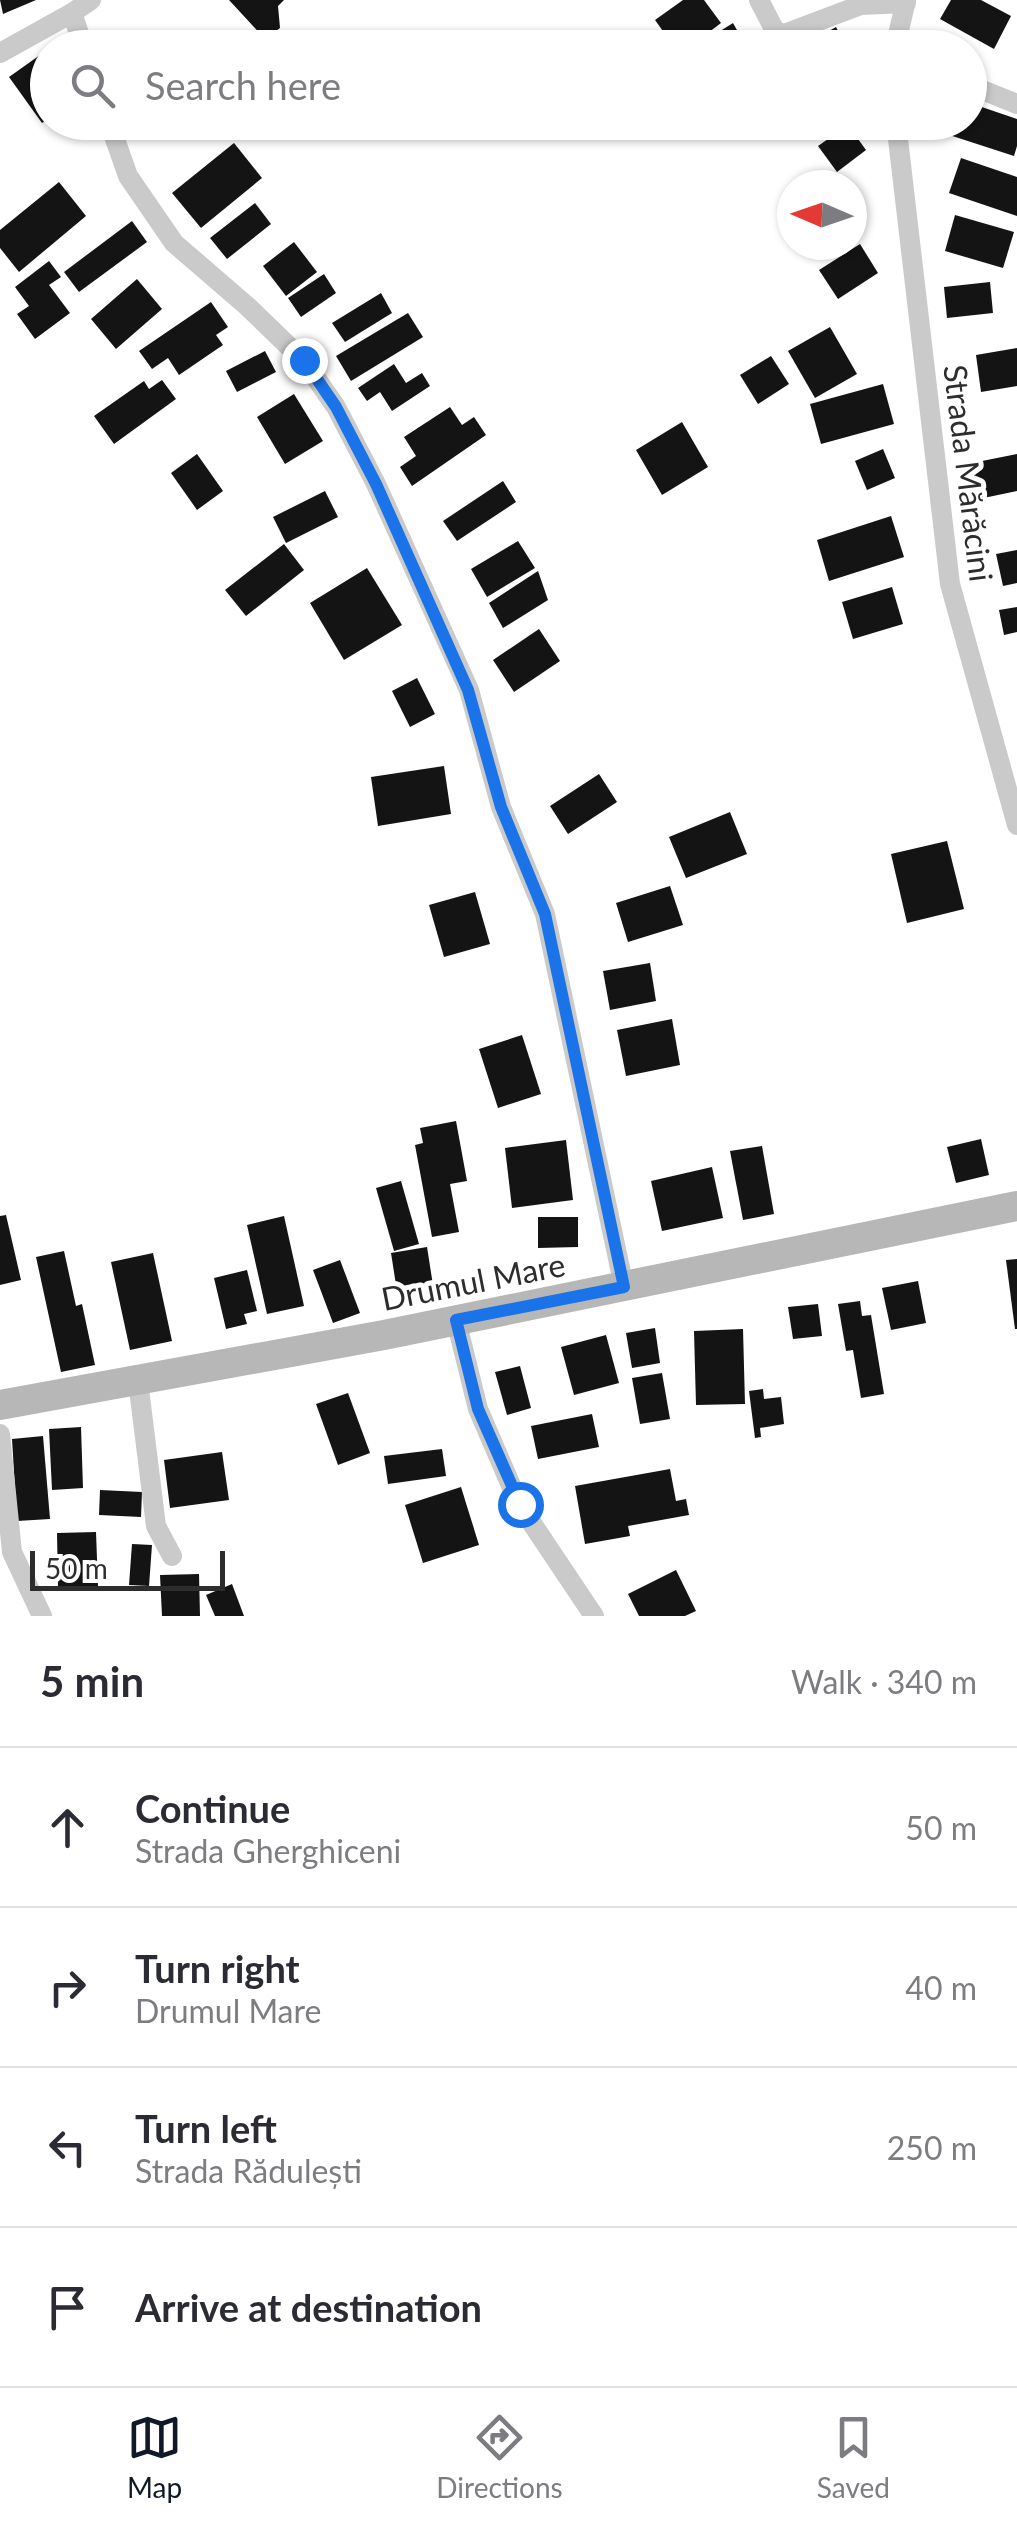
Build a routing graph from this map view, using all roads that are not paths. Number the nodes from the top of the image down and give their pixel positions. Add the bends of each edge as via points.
1 (90, 0) edge
2 (759, 0) edge
3 (906, 2) edge
4 (72, 13) junction
5 (41, 30) edge
6 (78, 30) edge
7 (774, 30) edge
8 (795, 30) edge
9 (900, 30) edge
10 (30, 36) edge
11 (0, 53) edge
12 (987, 93) edge
13 (1017, 104) edge
14 (116, 140) edge
15 (898, 140) edge
16 (1017, 825) edge
17 (1017, 1206) edge
18 (624, 1287) junction
19 (456, 1320) junction
20 (138, 1381) junction
21 (0, 1405) edge
22 (0, 1434) edge
23 (172, 1556) dead end
24 (42, 1616) edge
25 (594, 1616) edge

1 - 4 street
2 - 7 street
3 - 8 street via 861,5
3 - 9 street
4 - 5 street
4 - 6 street
10 - 11 street
12 - 13 street
14 - 18 street via 128,176 174,242 304,360 336,407 468,690 501,807 545,914
15 - 16 street, Strada Mărăcini via 950,584
17 - 18 street, Drumul Mare
18 - 19 street, Drumul Mare
19 - 20 street, Drumul Mare
19 - 25 street via 478,1409 520,1504
20 - 21 street, Drumul Mare
20 - 23 street via 156,1526
22 - 24 street via 12,1552

